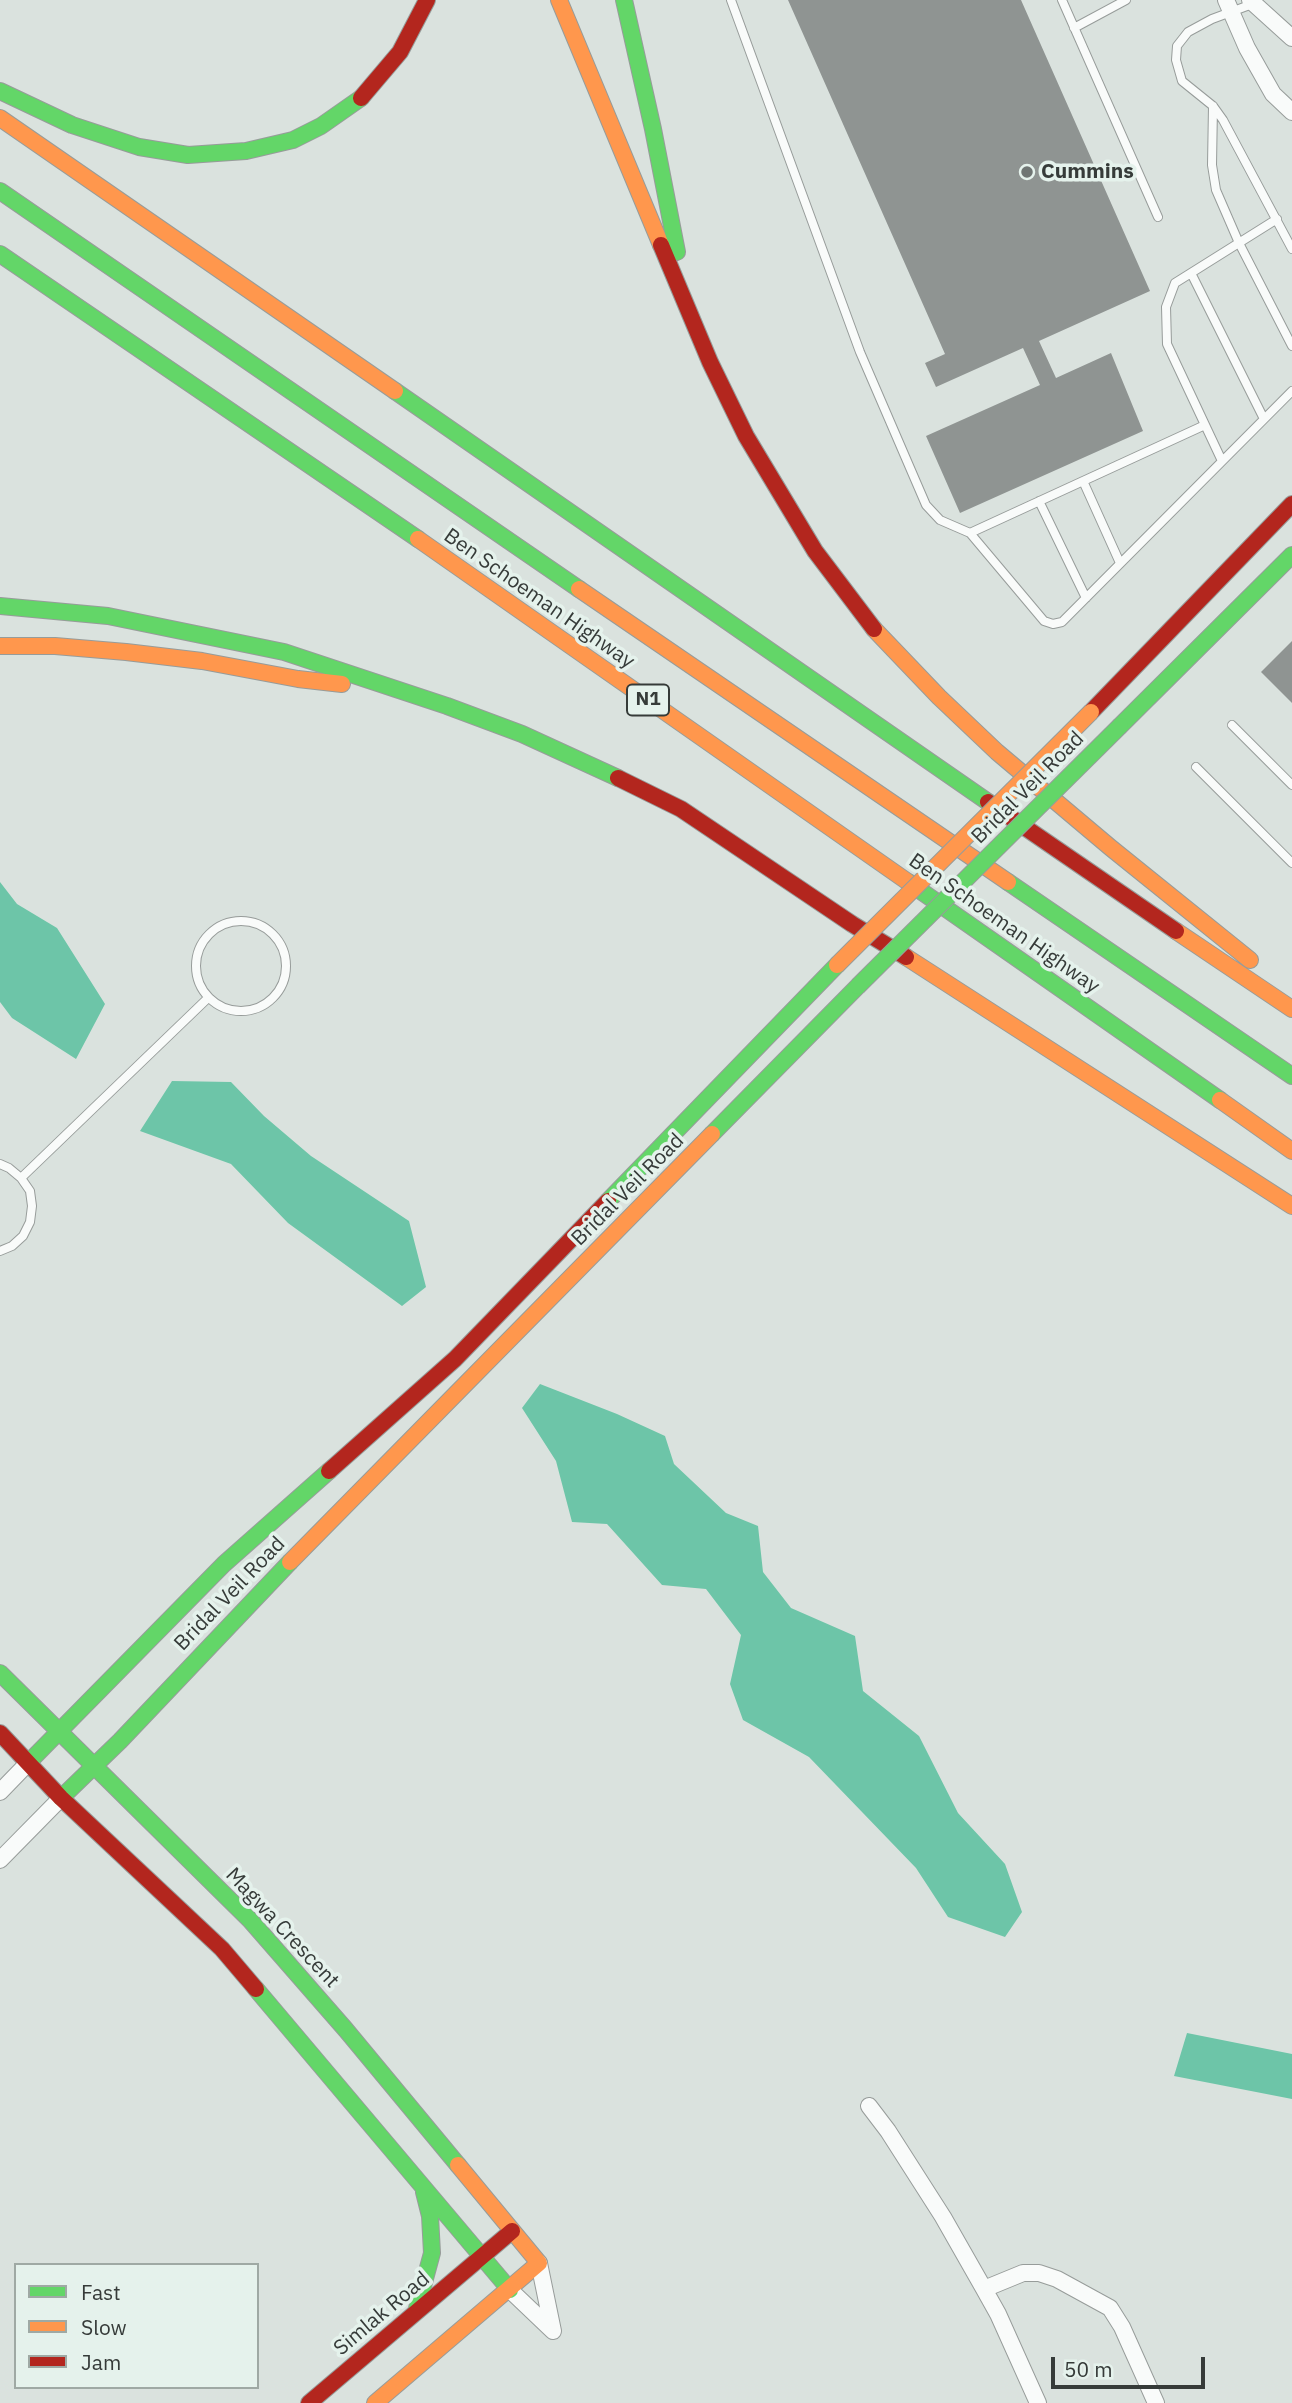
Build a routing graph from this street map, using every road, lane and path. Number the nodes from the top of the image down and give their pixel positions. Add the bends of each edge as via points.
1 (427, 0) edge
2 (559, 0) edge
3 (624, 0) edge
4 (731, 0) edge
5 (1062, 0) edge
6 (1126, 0) edge
7 (1252, 2) edge
8 (1228, 6) edge
9 (1074, 28) junction
10 (1292, 38) edge
11 (0, 90) edge
12 (1213, 106) junction
13 (1292, 112) edge
14 (0, 118) edge
15 (0, 191) edge
16 (1158, 217) dead end
17 (1276, 219) junction
18 (1239, 243) junction
19 (1292, 250) edge
20 (0, 254) edge
21 (1191, 273) junction
22 (1292, 346) edge
23 (710, 362) junction
24 (1292, 391) edge
25 (1264, 419) junction
26 (1205, 425) junction
27 (1222, 461) junction
28 (1083, 481) junction
29 (1040, 501) junction
30 (1292, 504) edge
31 (970, 533) junction
32 (1292, 555) edge
33 (1120, 563) junction
34 (1086, 598) junction
35 (0, 606) edge
36 (0, 646) edge
37 (400, 692) junction
38 (1231, 725) dead end
39 (1196, 767) dead end
40 (1292, 785) edge
41 (1292, 863) edge
42 (1292, 994) edge
43 (208, 998) junction
44 (1292, 1009) edge
45 (1292, 1076) edge
46 (1292, 1151) edge
47 (0, 1164) edge
48 (21, 1178) junction
49 (1292, 1206) edge
50 (0, 1251) edge
51 (0, 1673) edge
52 (58, 1730) junction
53 (0, 1733) edge
54 (29, 1762) junction
55 (93, 1767) junction
56 (0, 1792) edge
57 (61, 1798) junction
58 (0, 1860) edge
59 (869, 2106) dead end
60 (424, 2188) junction
61 (512, 2231) junction
62 (481, 2257) junction
63 (539, 2263) junction
64 (984, 2289) junction
65 (510, 2290) junction
66 (416, 2312) junction
67 (309, 2403) edge
68 (375, 2403) edge
69 (1038, 2403) edge
70 (1156, 2403) edge

1 - 11 main road via 400,52 363,97 293,140 246,151 188,155 139,147 72,125
2 - 23 main road
3 - 23 main road via 676,249
4 - 31 lane via 860,352 926,505 940,520
5 - 9 lane
6 - 9 lane
7 - 8 lane
7 - 10 street
8 - 12 lane via 1188,32 1177,46 1182,81
8 - 13 street via 1273,94
9 - 16 lane
12 - 17 lane
12 - 18 lane via 1216,190
14 - 44 main road
15 - 45 main road, Ben Schoeman Highway / N1
17 - 18 lane
17 - 19 lane
18 - 21 lane
18 - 22 lane
20 - 46 main road, Ben Schoeman Highway / N1 via 364,502
21 - 25 lane
21 - 26 lane via 1175,283 1166,307 1167,344
23 - 42 main road via 746,436 815,551 879,636 997,752
24 - 25 lane
25 - 27 lane
26 - 27 lane
26 - 28 lane
27 - 33 lane
28 - 29 lane
28 - 33 lane
29 - 31 lane
29 - 34 lane
30 - 52 main road, Bridal Veil Road, bridge via 455,1359 224,1564
31 - 34 lane via 1044,621 1062,622
32 - 55 main road, Bridal Veil Road, bridge via 858,986
33 - 34 lane
35 - 37 main road via 108,616 284,652
36 - 37 main road via 126,652
37 - 49 main road via 522,734 681,809
38 - 40 lane
39 - 41 lane
43 - 43 lane via 200,987 196,958 210,933 236,920 263,926 276,936 284,949 285,980 266,1005 236,1012
43 - 48 lane
47 - 48 lane
48 - 50 lane via 30,1191 30,1222 17,1241
51 - 52 main road, Magwa Crescent
52 - 54 main road, Bridal Veil Road
52 - 55 main road, Magwa Crescent
53 - 54 main road
54 - 56 street, Bridal Veil Road
54 - 57 main road
55 - 57 main road, Bridal Veil Road
55 - 61 main road, Magwa Crescent via 250,1920
57 - 58 street, Bridal Veil Road
57 - 60 main road via 222,1949
59 - 64 street via 943,2217
60 - 62 main road
60 - 66 main road via 432,2253
61 - 62 main road, Simlak Road
61 - 63 main road, Magwa Crescent
62 - 65 main road
62 - 66 main road, Simlak Road
63 - 65 main road
63 - 65 street via 552,2331
64 - 69 street
64 - 70 street via 1023,2273 1040,2273 1110,2308
65 - 68 main road
66 - 67 main road, Simlak Road

